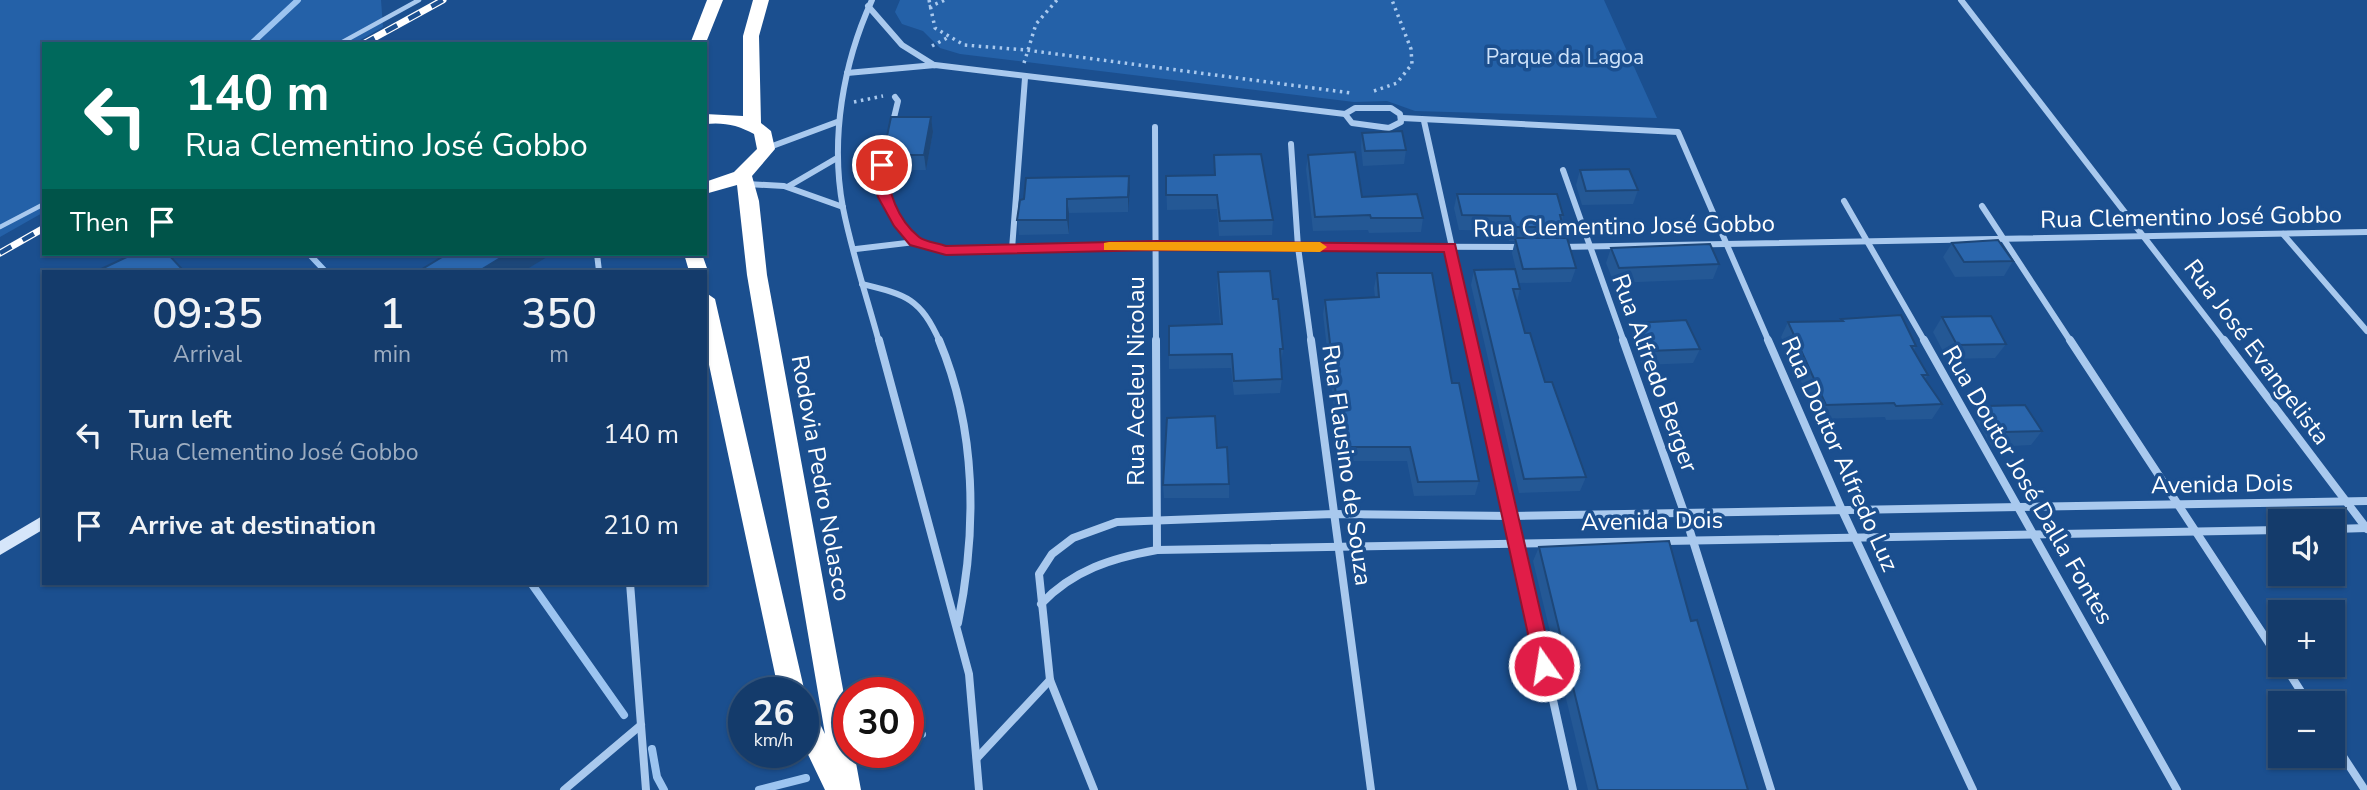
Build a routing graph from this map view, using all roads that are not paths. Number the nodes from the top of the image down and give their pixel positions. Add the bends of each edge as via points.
1 (419, 0) edge
2 (715, 0) edge
3 (761, 0) edge
4 (1961, 0) edge
5 (870, 3) edge
6 (343, 42) edge
7 (699, 42) edge
8 (935, 65) junction
9 (847, 73) junction
10 (1025, 78) junction
11 (895, 97) road end
12 (1345, 114) junction
13 (1402, 118) junction
14 (707, 119) edge
15 (1424, 121) junction
16 (838, 122) junction
17 (752, 125) junction
18 (1155, 127) dead end
19 (1291, 144) dead end
20 (766, 149) junction
21 (837, 158) junction
22 (1563, 170) dead end
23 (744, 179) junction
24 (789, 186) junction
25 (707, 188) edge
26 (1844, 201) dead end
27 (42, 205) edge
28 (1982, 206) dead end
29 (843, 207) junction
30 (0, 227) edge
31 (2367, 232) edge
32 (2283, 234) junction
33 (2146, 237) junction
34 (2003, 239) junction
35 (1866, 241) junction
36 (915, 242) junction
37 (1727, 244) junction
38 (1156, 246) junction
39 (1298, 247) junction
40 (1450, 247) junction
41 (1534, 247) edge
42 (1548, 247) edge
43 (1589, 247) junction
44 (856, 248) junction
45 (1012, 249) junction
46 (862, 284) junction
47 (707, 308) edge
48 (2367, 331) edge
49 (2367, 501) edge
50 (2346, 502) junction
51 (2179, 504) junction
52 (2020, 507) junction
53 (1842, 510) junction
54 (1684, 512) junction
55 (1334, 514) junction
56 (1511, 516) junction
57 (1155, 520) junction
58 (42, 522) edge
59 (2345, 529) edge
60 (2367, 529) edge
61 (2268, 530) edge
62 (2197, 531) junction
63 (2035, 534) junction
64 (1855, 538) junction
65 (1693, 540) junction
66 (1515, 542) junction
67 (1339, 545) junction
68 (0, 549) edge
69 (1157, 550) junction
70 (629, 585) edge
71 (1040, 605) junction
72 (957, 627) junction
73 (2268, 641) edge
74 (788, 677) edge
75 (1050, 680) junction
76 (641, 725) junction
77 (819, 749) edge
78 (977, 758) junction
79 (2345, 759) edge
80 (564, 790) edge
81 (646, 790) edge
82 (839, 790) edge
83 (848, 790) edge
84 (979, 790) edge
85 (1094, 790) edge
86 (1371, 790) edge
87 (1573, 790) edge
88 (1771, 790) edge
89 (1973, 790) edge
90 (2177, 790) edge
91 (2365, 790) edge

1 - 6 lane
2 - 7 highway
3 - 17 highway via 751,36
4 - 33 street, Rua José Evangelista
5 - 8 street via 902,45
5 - 9 street
8 - 9 street
8 - 10 street
9 - 16 street
10 - 12 street
10 - 45 street
11 - 36 street via 898,102 880,180 899,223
12 - 13 street via 1354,108 1391,108
12 - 13 street via 1352,123 1389,128 1399,125
13 - 15 street
14 - 17 highway via 744,120
15 - 37 street, Rua Doutor Alfredo Luz via 1678,132
15 - 40 street
16 - 20 street
16 - 21 street
17 - 20 highway via 762,131
18 - 38 street, Rua Aceleu Nicolau
19 - 39 street, Rua Flausino de Souza
20 - 23 highway
21 - 24 street
21 - 29 street
22 - 43 street, Rua Alfredo Berger
23 - 24 street
23 - 25 highway
23 - 83 highway, Rodovia Pedro Nolasco
24 - 29 street
26 - 35 street, Rua Doutor José Dalla Fontes
27 - 30 lane
28 - 34 street
29 - 44 street
31 - 32 street, Rua Clementino José Gobbo
32 - 33 street, Rua Clementino José Gobbo
32 - 48 street
33 - 34 street, Rua Clementino José Gobbo
33 - 50 street, Rua José Evangelista
34 - 35 street, Rua Clementino José Gobbo
34 - 51 street
35 - 37 street, Rua Clementino José Gobbo
35 - 52 street, Rua Doutor José Dalla Fontes
36 - 44 street
36 - 45 street, Rua Clementino José Gobbo via 946,251
37 - 43 street, Rua Clementino José Gobbo
37 - 53 street, Rua Doutor Alfredo Luz
38 - 39 street, Rua Clementino José Gobbo
38 - 45 street, Rua Clementino José Gobbo
38 - 57 street, Rua Aceleu Nicolau
39 - 40 street, Rua Clementino José Gobbo
39 - 55 street, Rua Flausino de Souza
40 - 41 street, Rua Clementino José Gobbo
40 - 56 street
42 - 43 street, Rua Clementino José Gobbo
43 - 54 street, Rua Alfredo Berger
44 - 46 street
46 - 72 street
46 - 72 street via 916,302 932,321 949,369 970,465 972,519 969,568
47 - 74 highway
49 - 50 street, Avenida Dois
50 - 51 street, Avenida Dois
50 - 60 street, Rua José Evangelista
51 - 52 street, Avenida Dois
51 - 62 street
52 - 53 street, Avenida Dois
52 - 63 street, Rua Doutor José Dalla Fontes
53 - 54 street, Avenida Dois
53 - 64 street, Rua Doutor Alfredo Luz
54 - 56 street, Avenida Dois
54 - 65 street, Rua Alfredo Berger
55 - 56 street, Avenida Dois
55 - 57 street, Avenida Dois
55 - 67 street, Rua Flausino de Souza
56 - 66 street
57 - 69 street, Rua Aceleu Nicolau
57 - 71 street, Avenida Dois via 1118,522 1073,538 1052,554 1039,574
58 - 68 street
59 - 60 street
61 - 62 street, Avenida Dois
62 - 63 street, Avenida Dois
62 - 73 street
63 - 64 street, Avenida Dois
63 - 90 street, Rua Doutor José Dalla Fontes
64 - 65 street, Avenida Dois
64 - 89 street, Rua Doutor Alfredo Luz
65 - 66 street, Avenida Dois
65 - 88 street, Rua Alfredo Berger
66 - 67 street, Avenida Dois
66 - 87 street
67 - 69 street, Avenida Dois
67 - 86 street, Rua Flausino de Souza
69 - 71 street, Avenida Dois via 1112,558 1082,570 1057,585
70 - 76 street
71 - 75 street, Avenida Dois
72 - 78 street via 969,674
75 - 78 street
75 - 85 street, Avenida Dois
76 - 80 street
76 - 81 street
77 - 82 highway
78 - 84 street
79 - 91 street

